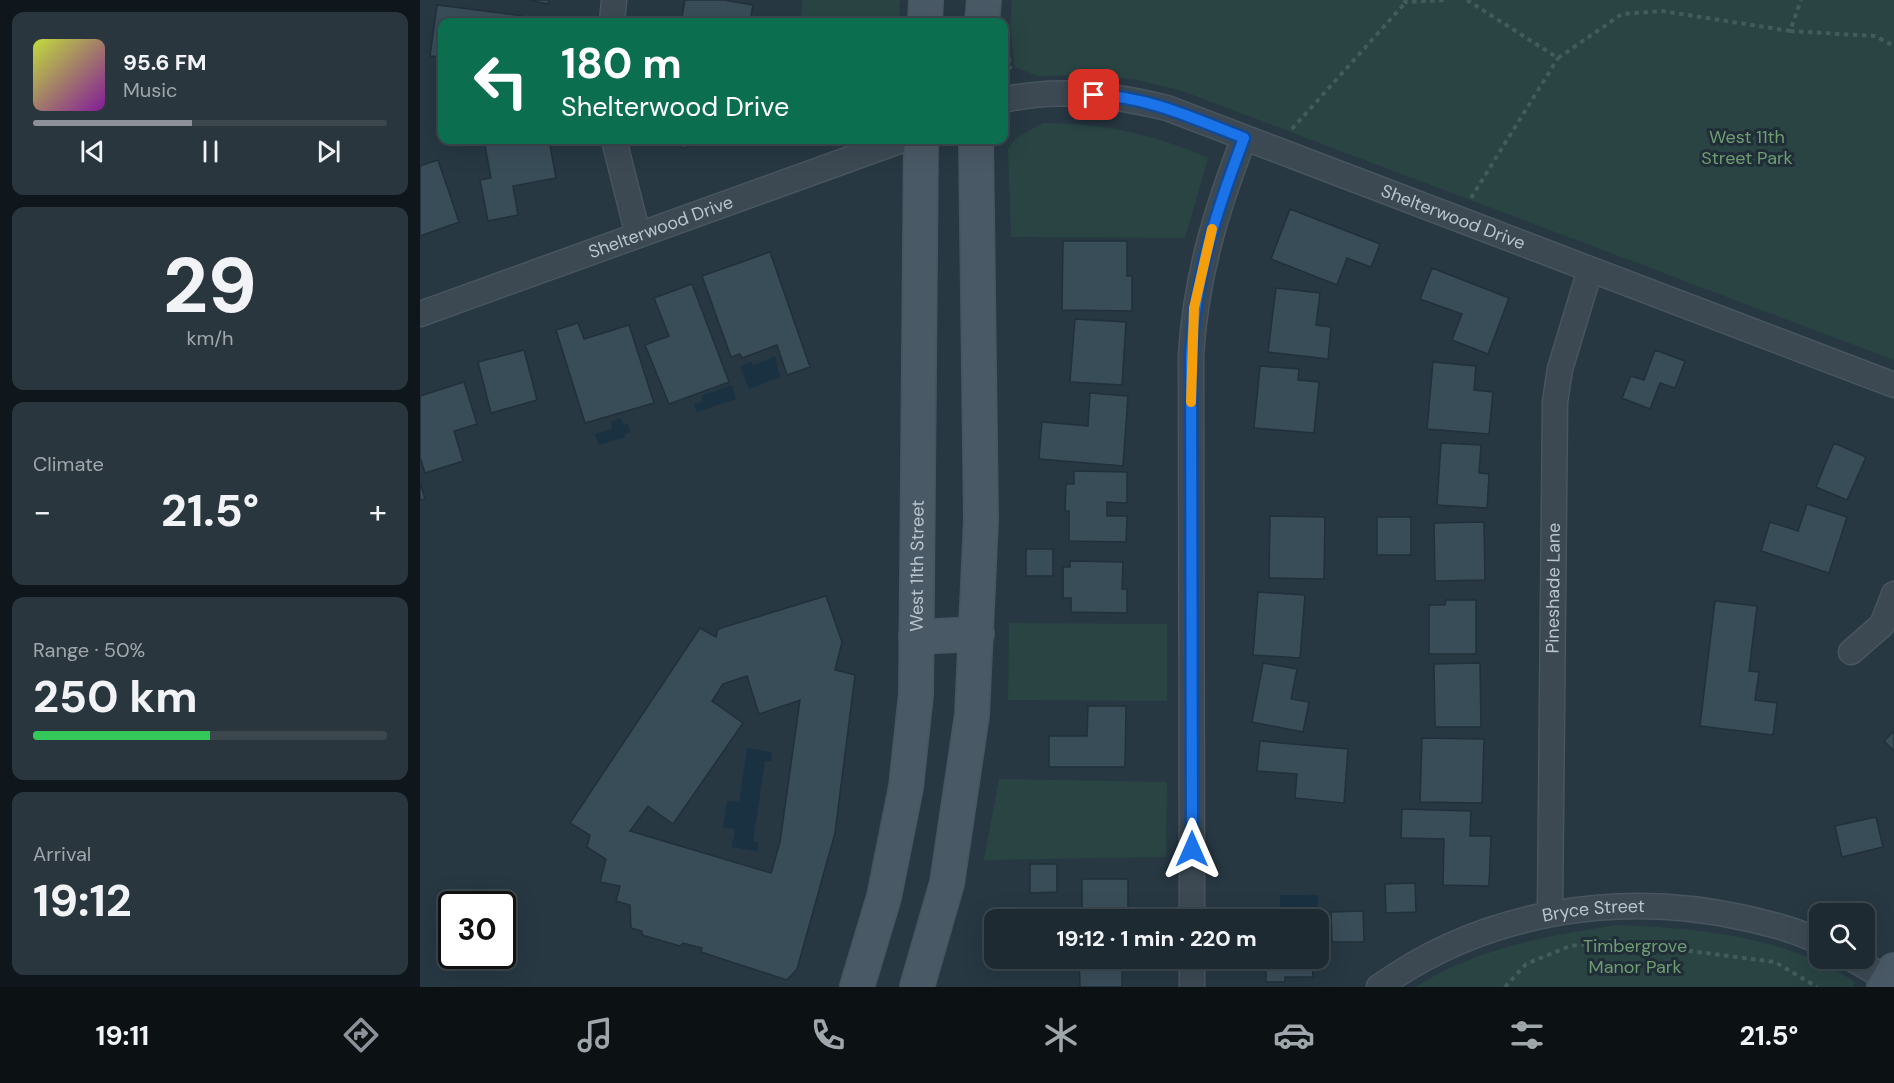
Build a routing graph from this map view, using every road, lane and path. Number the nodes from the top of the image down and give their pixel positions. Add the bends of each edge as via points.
1 (614, 0) edge
2 (926, 0) edge
3 (984, 0) edge
4 (1444, 0) edge
5 (1467, 0) edge
6 (1801, 0) edge
7 (1405, 1) edge
8 (612, 18) edge
9 (925, 18) edge
10 (982, 18) edge
11 (1790, 31) junction
12 (1894, 46) edge
13 (1558, 58) junction
14 (1008, 99) edge
15 (1288, 133) dead end
16 (1244, 138) junction
17 (615, 144) edge
18 (891, 144) edge
19 (921, 144) edge
20 (976, 144) edge
21 (1468, 201) dead end
22 (638, 235) junction
23 (1590, 270) junction
24 (420, 314) edge
25 (1894, 385) edge
26 (1894, 594) edge
27 (977, 634) junction
28 (916, 637) junction
29 (1851, 652) dead end
30 (1192, 909) edge
31 (1550, 912) junction
32 (1809, 938) edge
33 (1192, 969) edge
34 (1870, 969) edge
35 (1890, 980) edge
36 (857, 987) edge
37 (917, 987) edge
38 (1192, 987) edge
39 (1379, 987) edge
40 (1505, 987) edge
41 (1817, 987) edge

1 - 8 street
2 - 9 main road
3 - 10 main road
4 - 7 path
5 - 13 path
6 - 11 path
7 - 15 path
11 - 12 path via 1875,36
11 - 13 path via 1662,11 1622,14
13 - 21 path
14 - 16 street, Shelterwood Drive via 1028,95 1116,96 1167,108
16 - 23 street, Shelterwood Drive
16 - 30 street via 1205,251 1194,308
17 - 22 street
18 - 22 street, Shelterwood Drive
19 - 28 main road, West 11th Street
20 - 27 main road via 981,520
22 - 24 street, Shelterwood Drive
23 - 25 street, Shelterwood Drive
23 - 31 street, Pineshade Lane via 1560,369 1555,402
26 - 29 street via 1882,625
27 - 28 main road
27 - 37 main road via 972,715 949,873
28 - 36 main road, West 11th Street via 916,694 906,787 884,897
31 - 32 street, Bryce Street via 1641,904 1705,909 1770,924
31 - 39 street, Bryce Street via 1452,946 1405,968
33 - 38 street
34 - 35 street
40 - 41 path via 1526,964 1570,946 1613,940 1775,962

